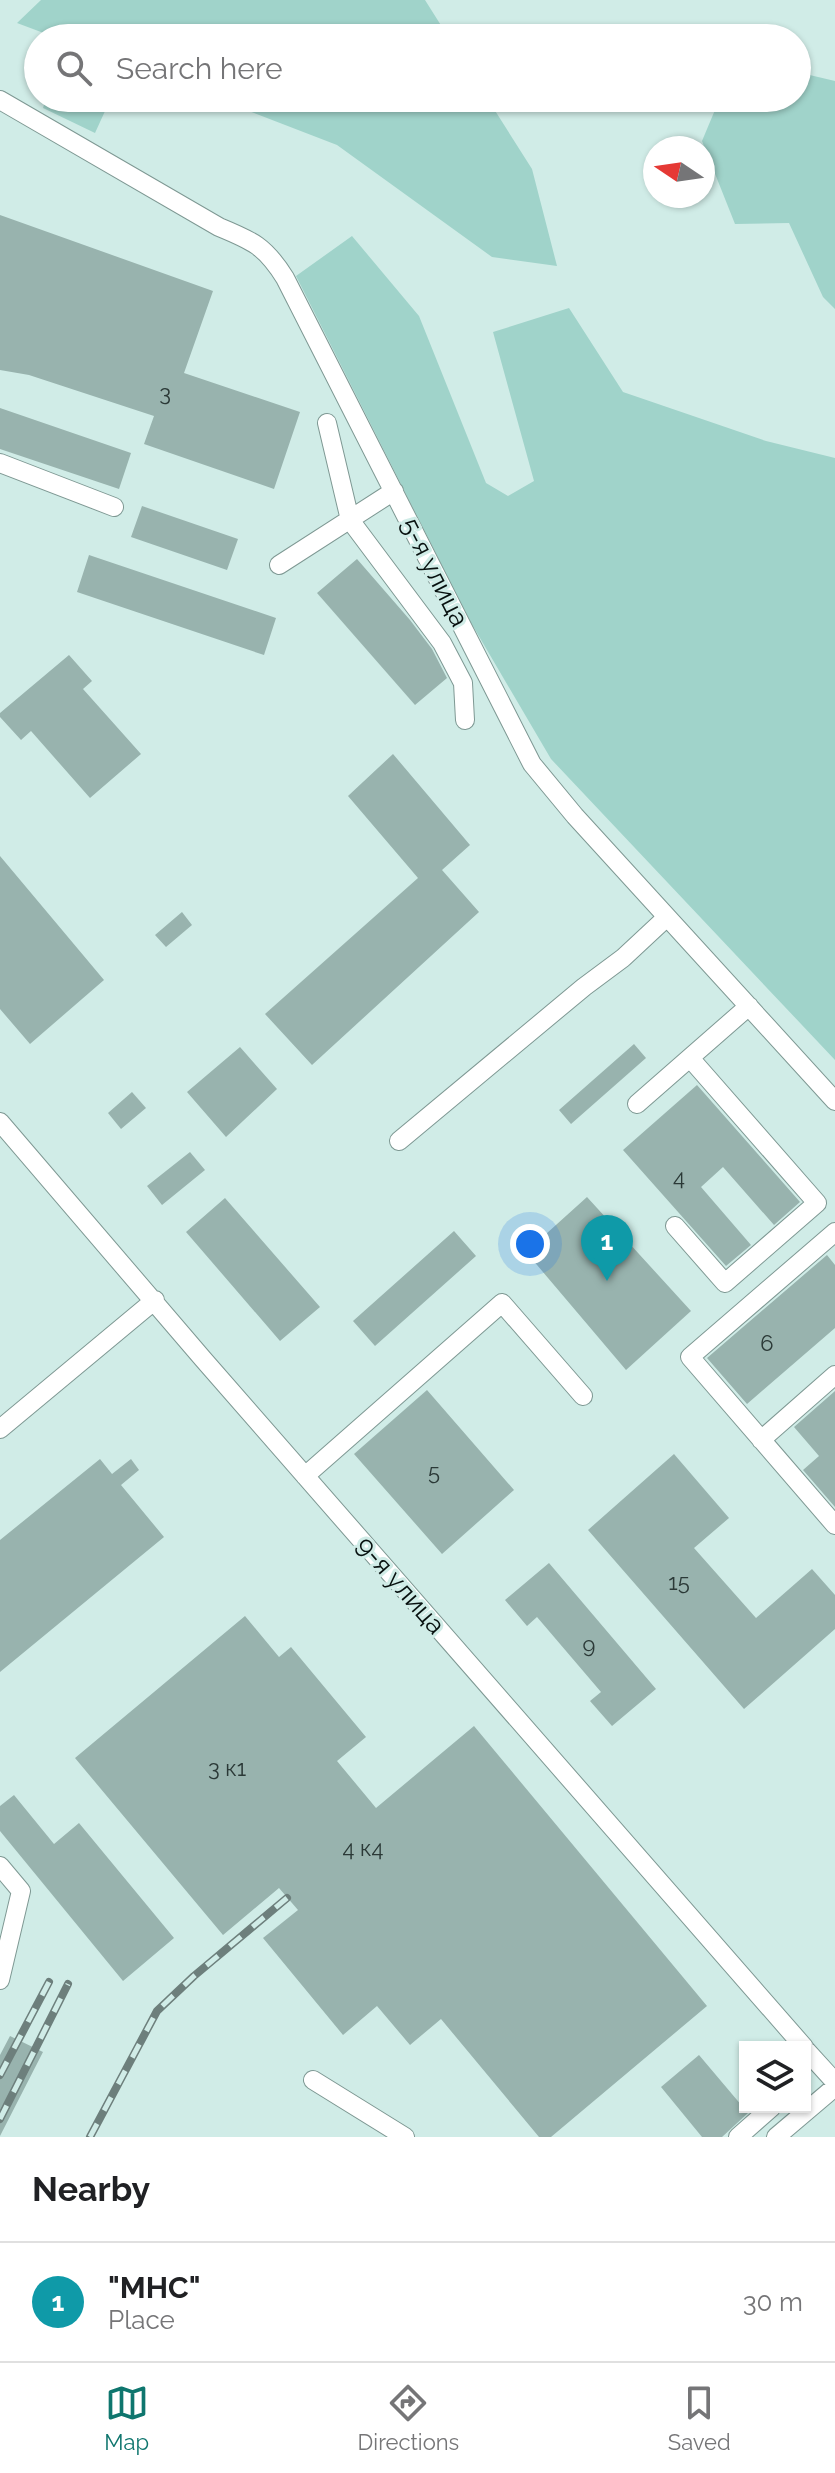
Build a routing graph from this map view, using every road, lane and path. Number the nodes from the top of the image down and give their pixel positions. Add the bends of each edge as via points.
1 (0, 100) edge
2 (327, 423) dead end
3 (0, 463) edge
4 (394, 491) junction
5 (114, 507) dead end
6 (350, 520) junction
7 (279, 565) dead end
8 (465, 720) dead end
9 (667, 917) junction
10 (749, 1006) junction
11 (690, 1058) junction
12 (835, 1101) edge
13 (637, 1104) dead end
14 (0, 1122) edge
15 (399, 1141) dead end
16 (675, 1226) dead end
17 (835, 1232) edge
18 (155, 1300) junction
19 (835, 1375) edge
20 (583, 1396) dead end
21 (0, 1429) edge
22 (761, 1440) junction
23 (305, 1476) junction
24 (835, 1525) edge
25 (0, 1866) edge
26 (0, 1980) edge
27 (798, 2041) edge
28 (811, 2056) edge
29 (830, 2078) edge
30 (313, 2080) dead end
31 (765, 2113) edge
32 (405, 2137) edge
33 (738, 2137) edge
34 (776, 2137) edge

1 - 4 street, 5-я улица via 272,256
2 - 6 street
3 - 5 street
4 - 6 street
4 - 9 street, 5-я улица via 532,764
6 - 7 street
6 - 8 street via 442,643 463,683
9 - 10 street, 5-я улица
9 - 15 street
10 - 11 street
10 - 12 street, 5-я улица
11 - 13 street
11 - 16 street via 817,1203 725,1283
14 - 18 street, 9-я улица
17 - 22 street via 690,1357
18 - 21 street
18 - 23 street, 9-я улица
19 - 22 street
20 - 23 street via 502,1303
22 - 24 street
23 - 27 street, 9-я улица
25 - 26 street via 21,1891
28 - 29 street, 9-я улица
29 - 34 street
30 - 32 street
31 - 33 street

